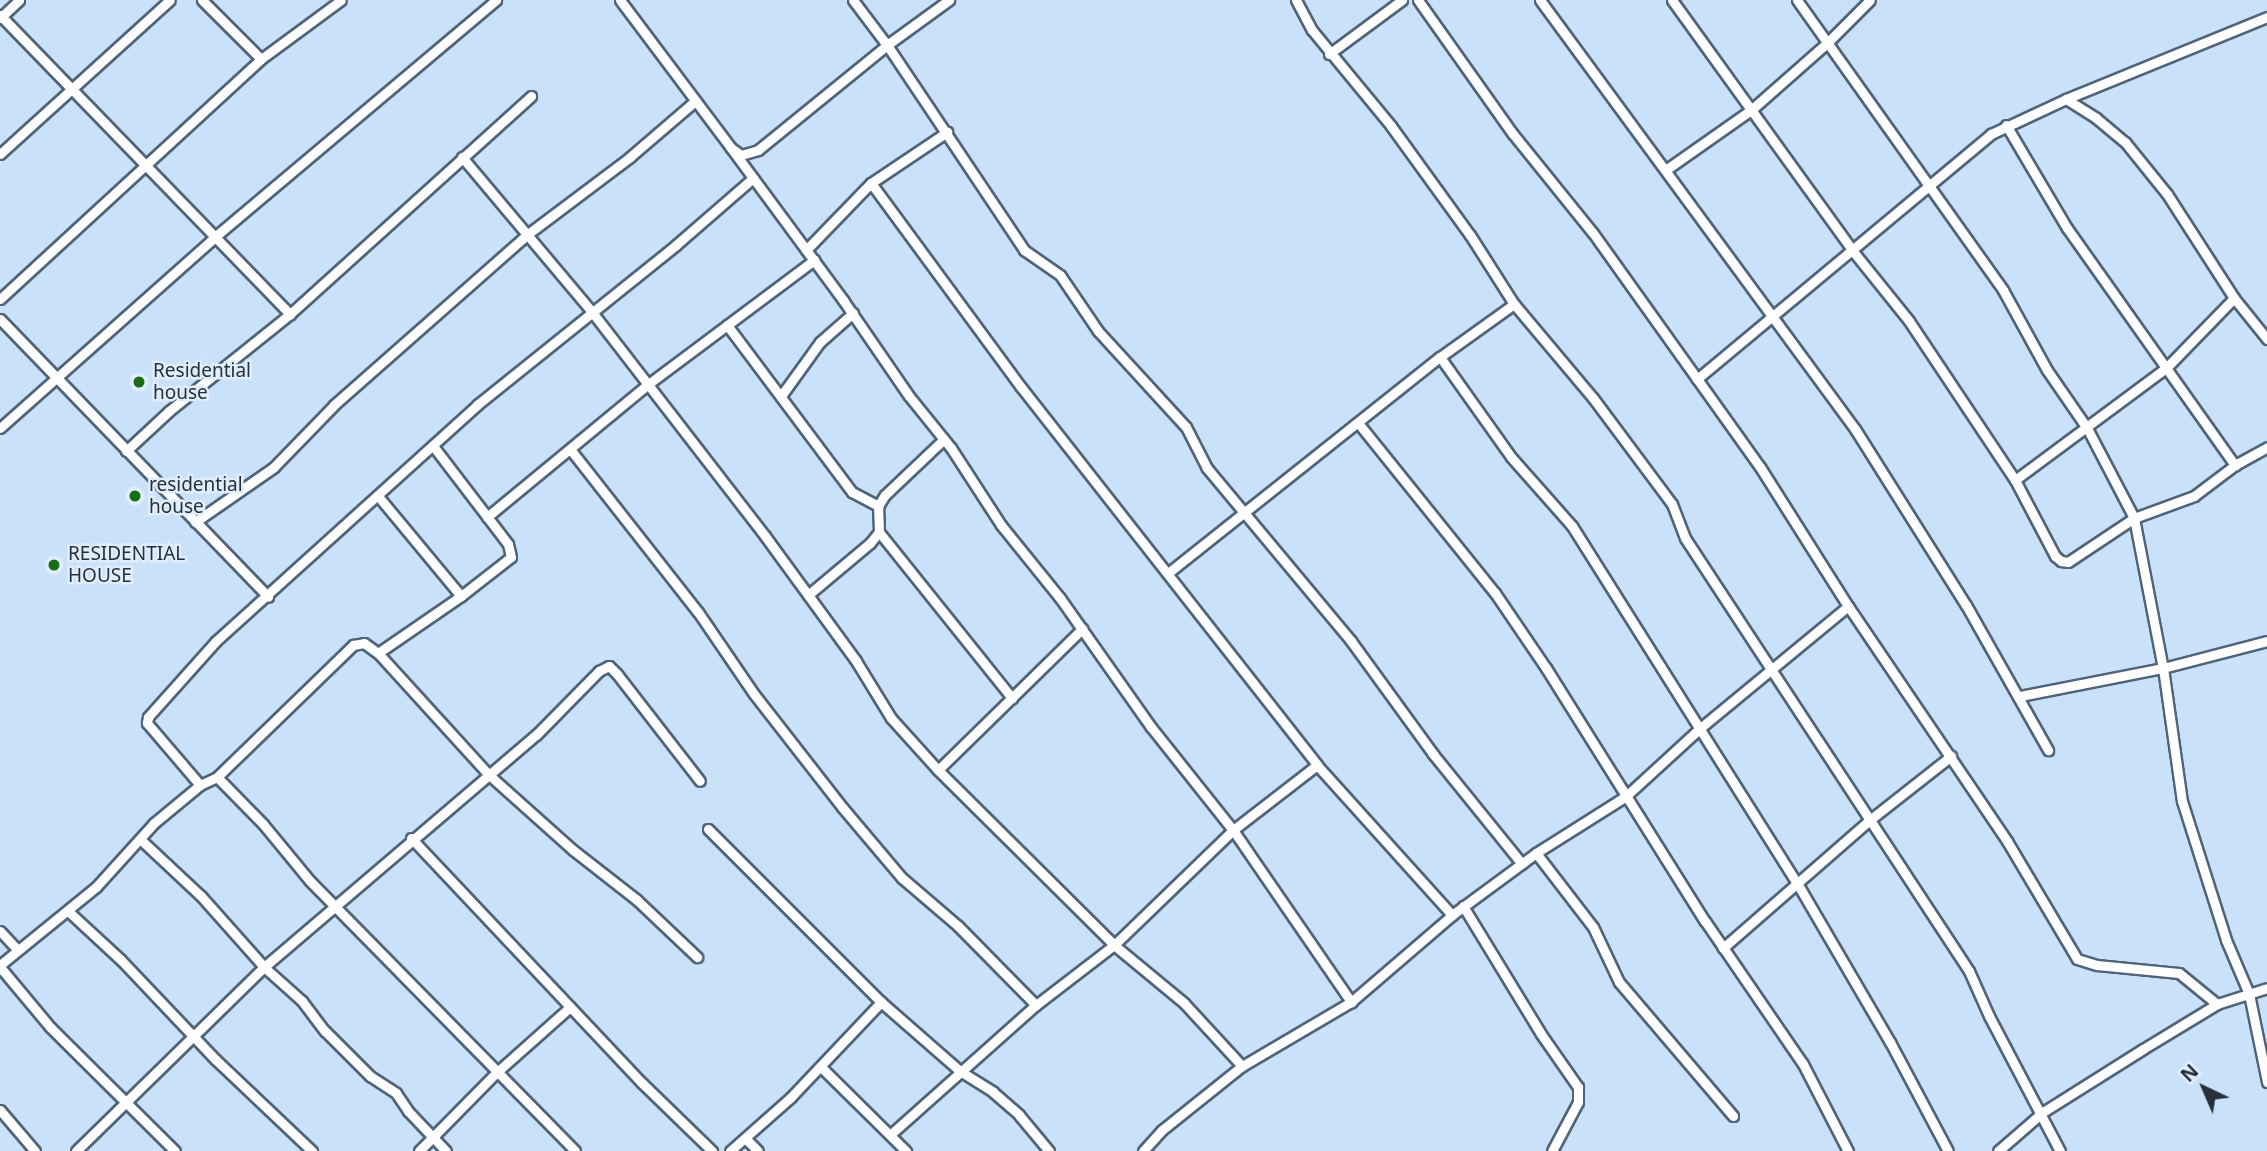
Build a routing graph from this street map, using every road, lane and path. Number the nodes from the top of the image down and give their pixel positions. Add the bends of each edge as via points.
1 (19, 0) edge
2 (170, 0) edge
3 (202, 0) edge
4 (341, 0) edge
5 (496, 0) edge
6 (620, 0) edge
7 (853, 0) edge
8 (949, 0) edge
9 (1296, 0) edge
10 (1402, 0) edge
11 (1418, 0) edge
12 (1541, 0) edge
13 (1672, 0) edge
14 (1797, 0) edge
15 (1870, 0) edge
16 (1, 16) edge
17 (2267, 17) edge
18 (1828, 42) junction
19 (887, 45) junction
20 (1329, 54) junction
21 (261, 59) junction
22 (74, 89) junction
23 (531, 96) dead end
24 (2066, 100) junction
25 (695, 101) junction
26 (1751, 110) junction
27 (2006, 125) junction
28 (947, 132) junction
29 (730, 148) junction
30 (0, 154) edge
31 (462, 157) junction
32 (147, 162) junction
33 (1667, 169) junction
34 (753, 178) junction
35 (871, 183) junction
36 (1931, 186) junction
37 (528, 234) junction
38 (217, 235) junction
39 (806, 250) junction
40 (1852, 250) junction
41 (814, 260) junction
42 (2234, 298) junction
43 (0, 299) edge
44 (1514, 304) junction
45 (592, 312) junction
46 (853, 313) junction
47 (290, 314) junction
48 (1770, 316) junction
49 (0, 319) edge
50 (727, 325) junction
51 (2267, 339) edge
52 (1440, 357) junction
53 (2166, 367) junction
54 (54, 377) junction
55 (1697, 379) junction
56 (648, 385) junction
57 (781, 396) junction
58 (1359, 424) junction
59 (0, 428) edge
60 (2087, 428) junction
61 (944, 439) junction
62 (433, 446) junction
63 (2267, 447) edge
64 (570, 449) junction
65 (126, 451) junction
66 (2235, 465) junction
67 (2015, 480) junction
68 (378, 496) junction
69 (878, 506) junction
70 (1245, 512) junction
71 (487, 517) junction
72 (2134, 518) junction
73 (195, 522) junction
74 (879, 532) junction
75 (1168, 573) junction
76 (807, 595) junction
77 (461, 596) junction
78 (268, 597) junction
79 (1848, 606) junction
80 (1082, 629) junction
81 (2267, 640) edge
82 (378, 653) junction
83 (2163, 668) junction
84 (1770, 671) junction
85 (2020, 696) junction
86 (1012, 698) junction
87 (1699, 729) junction
88 (2048, 751) dead end
89 (1951, 757) junction
90 (1317, 765) junction
91 (938, 770) junction
92 (488, 774) junction
93 (217, 777) junction
94 (700, 781) dead end
95 (200, 785) junction
96 (1626, 796) junction
97 (1871, 819) junction
98 (708, 829) dead end
99 (1233, 830) junction
100 (411, 838) junction
101 (140, 839) junction
102 (1536, 853) junction
103 (1522, 864) junction
104 (1797, 883) junction
105 (335, 906) junction
106 (1463, 906) junction
107 (68, 911) junction
108 (1452, 915) junction
109 (0, 931) edge
110 (1114, 945) junction
111 (1723, 948) junction
112 (18, 950) junction
113 (697, 957) dead end
114 (0, 966) edge
115 (264, 967) junction
116 (2267, 988) edge
117 (2249, 994) junction
118 (881, 1002) junction
119 (1351, 1002) junction
120 (1036, 1004) junction
121 (2217, 1004) junction
122 (570, 1007) junction
123 (194, 1037) junction
124 (1242, 1066) junction
125 (821, 1067) junction
126 (960, 1071) junction
127 (497, 1072) junction
128 (2267, 1082) edge
129 (126, 1104) junction
130 (0, 1110) edge
131 (2043, 1112) junction
132 (1733, 1116) dead end
133 (891, 1134) junction
134 (434, 1137) junction
135 (744, 1138) junction
136 (35, 1151) edge
137 (76, 1151) edge
138 (175, 1151) edge
139 (312, 1151) edge
140 (419, 1151) edge
141 (446, 1151) edge
142 (575, 1151) edge
143 (712, 1151) edge
144 (730, 1151) edge
145 (758, 1151) edge
146 (906, 1151) edge
147 (1049, 1151) edge
148 (1143, 1151) edge
149 (1552, 1151) edge
150 (1848, 1151) edge
151 (1948, 1151) edge
152 (1998, 1151) edge
153 (2060, 1151) edge

1 - 16 street
2 - 22 street
3 - 21 street
4 - 21 street
5 - 38 street
6 - 25 street
7 - 19 street
8 - 19 street
9 - 20 street
10 - 20 street
11 - 55 street
12 - 33 street
13 - 26 street
14 - 18 street
15 - 18 street
16 - 22 street
17 - 24 street
18 - 26 street
18 - 36 street
19 - 28 street
19 - 29 street via 758,150 741,155
20 - 44 street via 1391,126
21 - 32 street
22 - 30 street
22 - 32 street
23 - 31 street
24 - 27 street
24 - 42 street via 2125,142 2167,194
25 - 29 street
25 - 37 street via 630,158
26 - 33 street
26 - 40 street
27 - 36 street
27 - 53 street via 2067,228
28 - 35 street
28 - 70 street via 1024,250 1060,275 1098,331 1186,427 1207,468
29 - 34 street
31 - 37 street
31 - 47 street
32 - 38 street
32 - 43 street
33 - 48 street
34 - 39 street
34 - 45 street
35 - 39 street
35 - 75 street via 1021,387
36 - 40 street
36 - 60 street via 2003,290 2047,370
37 - 45 street
37 - 73 street via 334,405 274,467
38 - 47 street
38 - 54 street
39 - 41 street
40 - 48 street
40 - 67 street via 1909,321
41 - 46 street
41 - 50 street
42 - 51 street
42 - 53 street
44 - 52 street
44 - 84 street via 1672,503 1685,538
45 - 56 street
45 - 62 street
46 - 57 street via 820,342
46 - 61 street
47 - 65 street
48 - 55 street
48 - 85 street via 1855,429
49 - 54 street
50 - 56 street
50 - 57 street
52 - 58 street
52 - 87 street via 1511,457 1572,526
53 - 60 street
53 - 66 street
54 - 59 street
54 - 65 street
55 - 79 street via 1760,467
56 - 64 street
56 - 76 street
57 - 69 street via 852,492
58 - 70 street
58 - 96 street via 1495,593
60 - 67 street
60 - 72 street
61 - 69 street
61 - 80 street via 1001,525
62 - 68 street
62 - 71 street
63 - 66 street
64 - 71 street
64 - 120 street via 842,807 902,878
65 - 73 street
66 - 72 street via 2194,496
67 - 72 street via 2061,561 2067,562
68 - 77 street
68 - 78 street
69 - 74 street
70 - 75 street
70 - 103 street via 1351,640 1433,754
71 - 77 street via 508,544 511,557
72 - 83 street
73 - 78 street
74 - 76 street via 857,556
74 - 86 street
75 - 90 street
76 - 91 street via 891,718
77 - 82 street
78 - 95 street via 216,641 148,717 147,723
79 - 84 street
79 - 89 street
80 - 86 street
80 - 99 street via 1150,727
81 - 83 street
82 - 92 street
82 - 93 street via 364,643 353,645
83 - 85 street
83 - 117 street via 2182,801 2226,940
84 - 87 street
84 - 97 street
85 - 88 street
86 - 91 street
87 - 96 street
87 - 104 street
89 - 97 street
89 - 121 street via 2077,959 2179,973
90 - 99 street
90 - 108 street
91 - 110 street
92 - 94 street via 609,666
92 - 100 street
92 - 113 street
93 - 95 street
93 - 105 street
95 - 101 street
96 - 102 street
96 - 111 street
97 - 104 street
97 - 131 street via 1969,971
98 - 118 street
99 - 110 street
99 - 119 street
100 - 105 street
100 - 122 street
101 - 107 street
101 - 115 street
102 - 103 street
102 - 132 street via 1593,927 1619,982
103 - 106 street
104 - 111 street
104 - 151 street
105 - 115 street
105 - 127 street
106 - 108 street
106 - 149 street via 1578,1087 1578,1102
107 - 112 street
107 - 123 street
108 - 119 street
109 - 112 street
110 - 120 street
110 - 124 street via 1184,1003
111 - 150 street via 1803,1064
112 - 114 street
114 - 129 street via 50,1027
115 - 123 street
115 - 134 street via 302,1001 370,1076 396,1093
116 - 117 street
117 - 121 street
117 - 128 street
118 - 125 street
118 - 126 street
119 - 124 street
120 - 126 street
121 - 131 street
122 - 127 street
122 - 143 street
123 - 129 street
123 - 139 street
124 - 148 street via 1162,1130
125 - 133 street
125 - 135 street
126 - 133 street
126 - 147 street via 1019,1115
127 - 134 street
127 - 142 street
129 - 137 street
129 - 138 street
130 - 136 street
131 - 152 street
131 - 153 street
133 - 146 street
134 - 140 street
134 - 141 street
135 - 144 street
135 - 145 street

